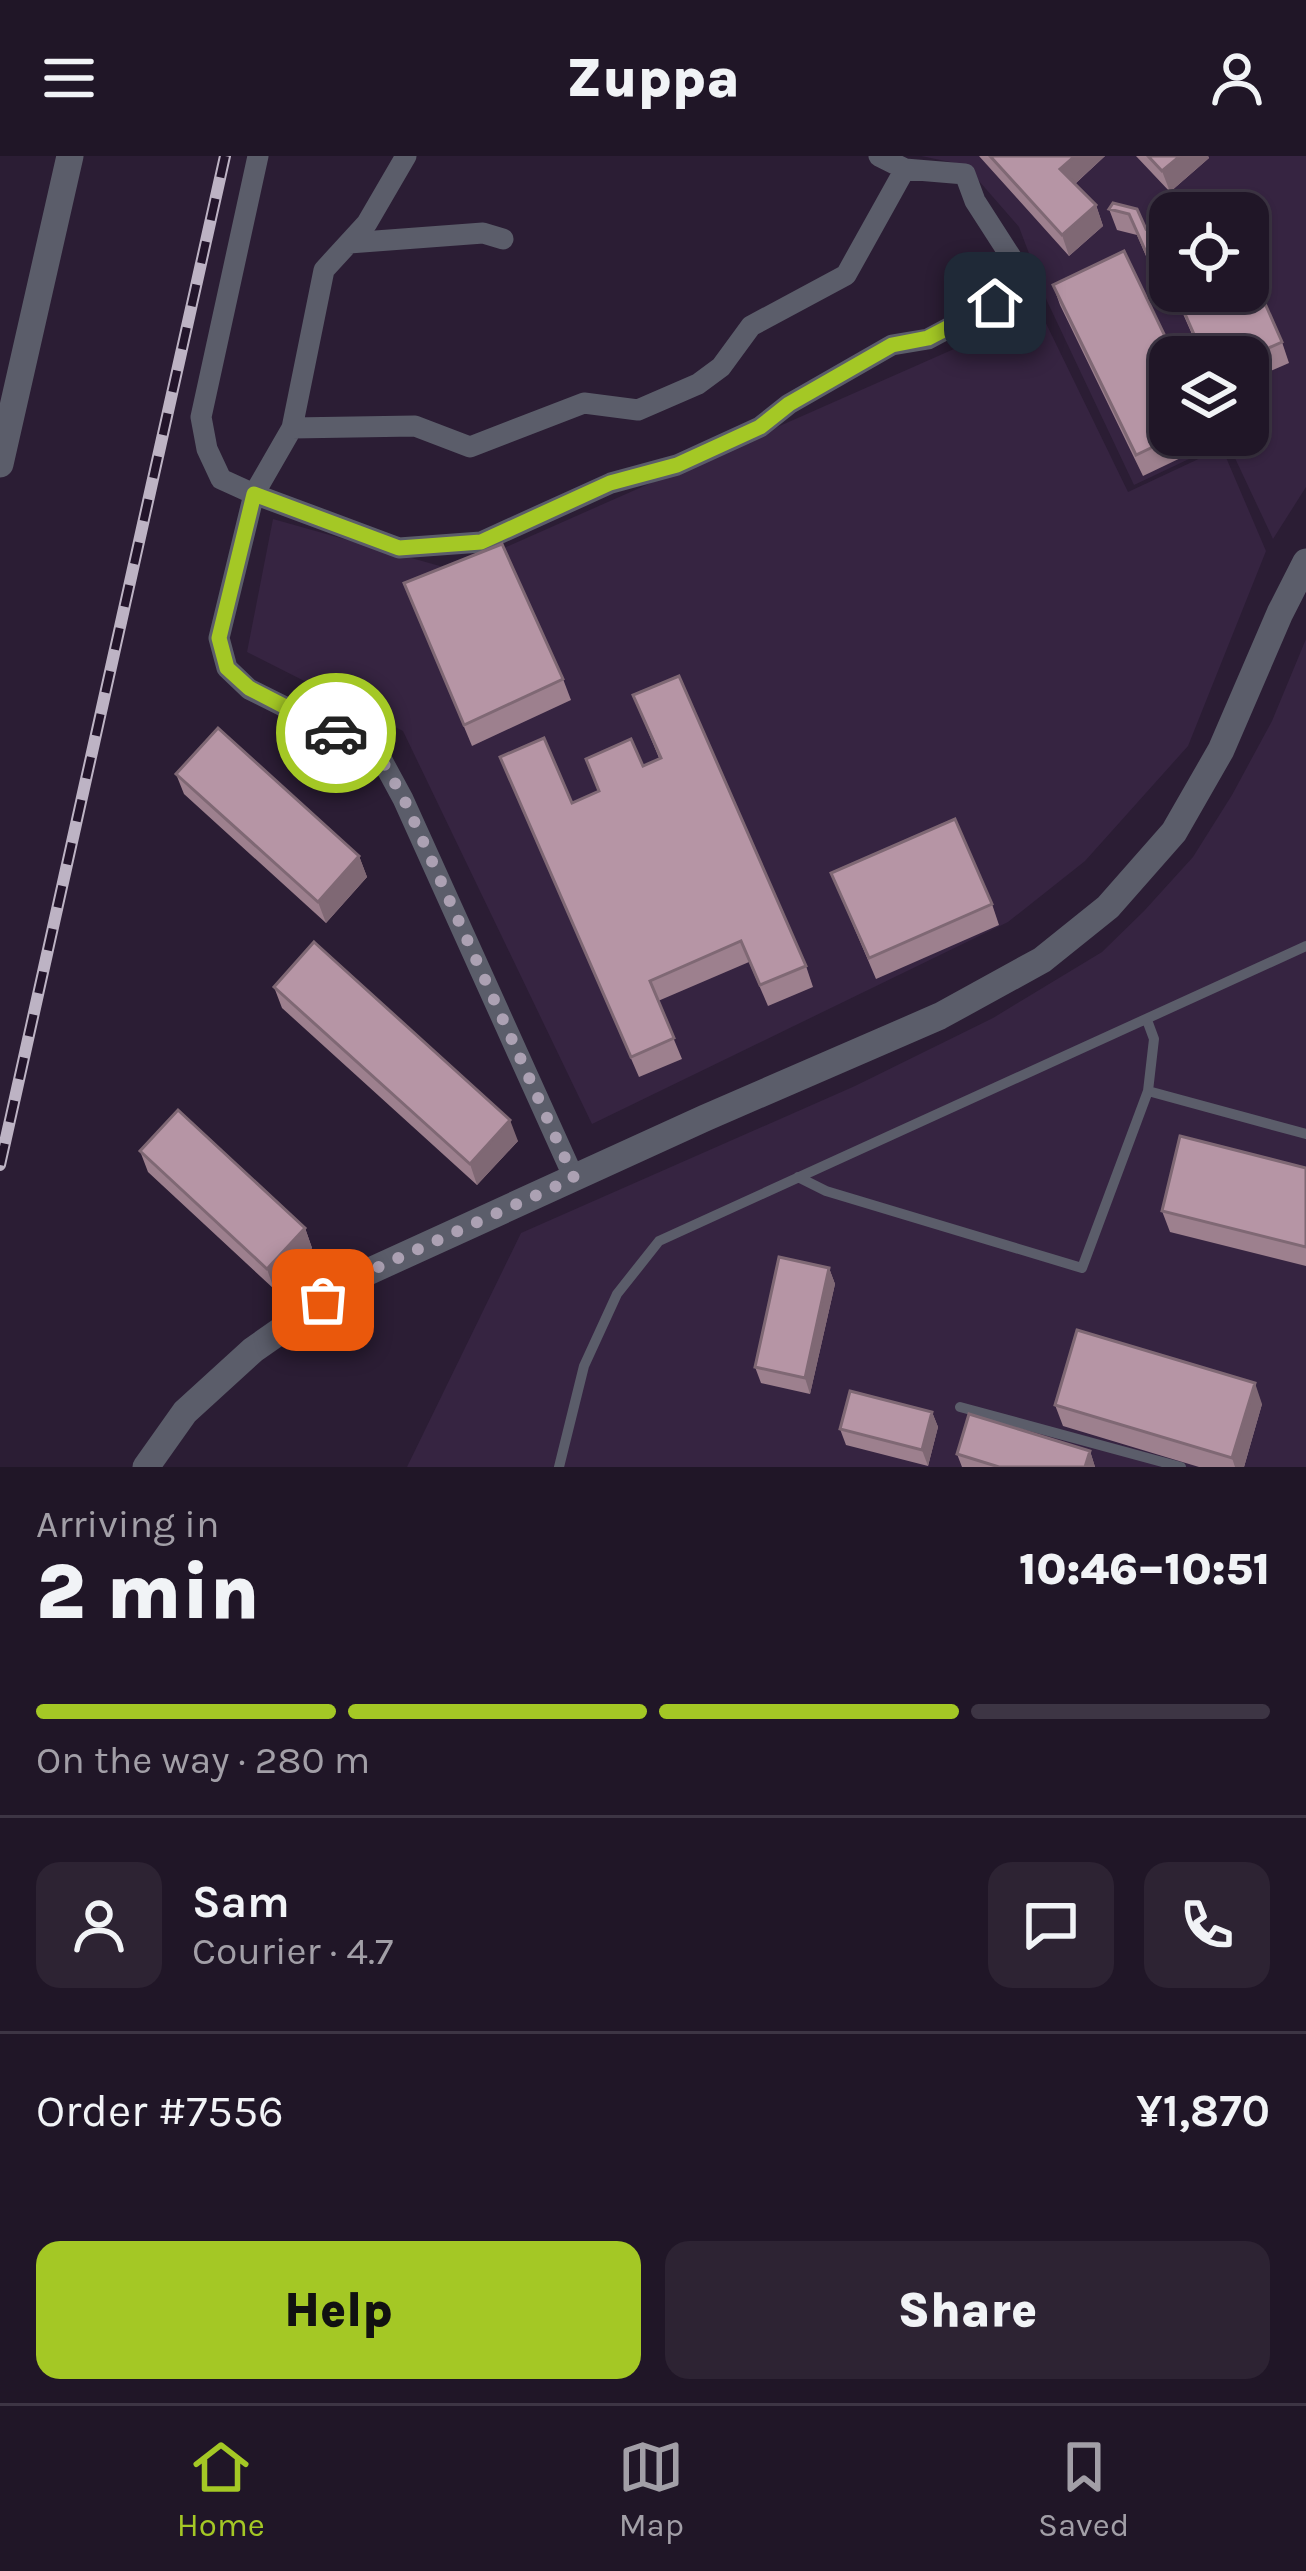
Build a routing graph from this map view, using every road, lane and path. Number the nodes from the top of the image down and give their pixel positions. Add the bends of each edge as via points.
1 (70, 156) edge
2 (258, 156) edge
3 (406, 156) edge
4 (879, 156) edge
5 (904, 169) junction
6 (503, 238) dead end
7 (349, 243) junction
8 (8, 400) edge
9 (292, 428) junction
10 (0, 464) edge
11 (254, 494) junction
12 (1306, 562) edge
13 (1306, 946) edge
14 (1147, 1020) junction
15 (1148, 1091) junction
16 (1306, 1134) edge
17 (798, 1177) junction
18 (574, 1178) junction
19 (959, 1407) dead end
20 (146, 1467) edge
21 (560, 1467) edge
22 (1180, 1467) edge

1 - 8 street
2 - 11 street via 202,417 221,478
3 - 7 street
4 - 5 street
5 - 9 street via 846,274 751,326 698,384 638,410 584,403 470,447 416,426
5 - 11 street via 965,173 1029,285 928,338 892,345 760,427 481,542 399,548
6 - 7 street
7 - 9 street via 324,270
8 - 10 street
9 - 11 street
11 - 18 street via 219,638 227,668 383,762
12 - 18 street via 1221,750 1174,832 1108,907 1042,960 940,1016
13 - 14 lane
14 - 15 lane via 1154,1039
14 - 17 lane
15 - 16 lane
15 - 17 lane via 1082,1268
17 - 21 lane via 659,1241 616,1294 584,1366
18 - 20 street via 359,1276 253,1350 185,1412
19 - 22 lane

